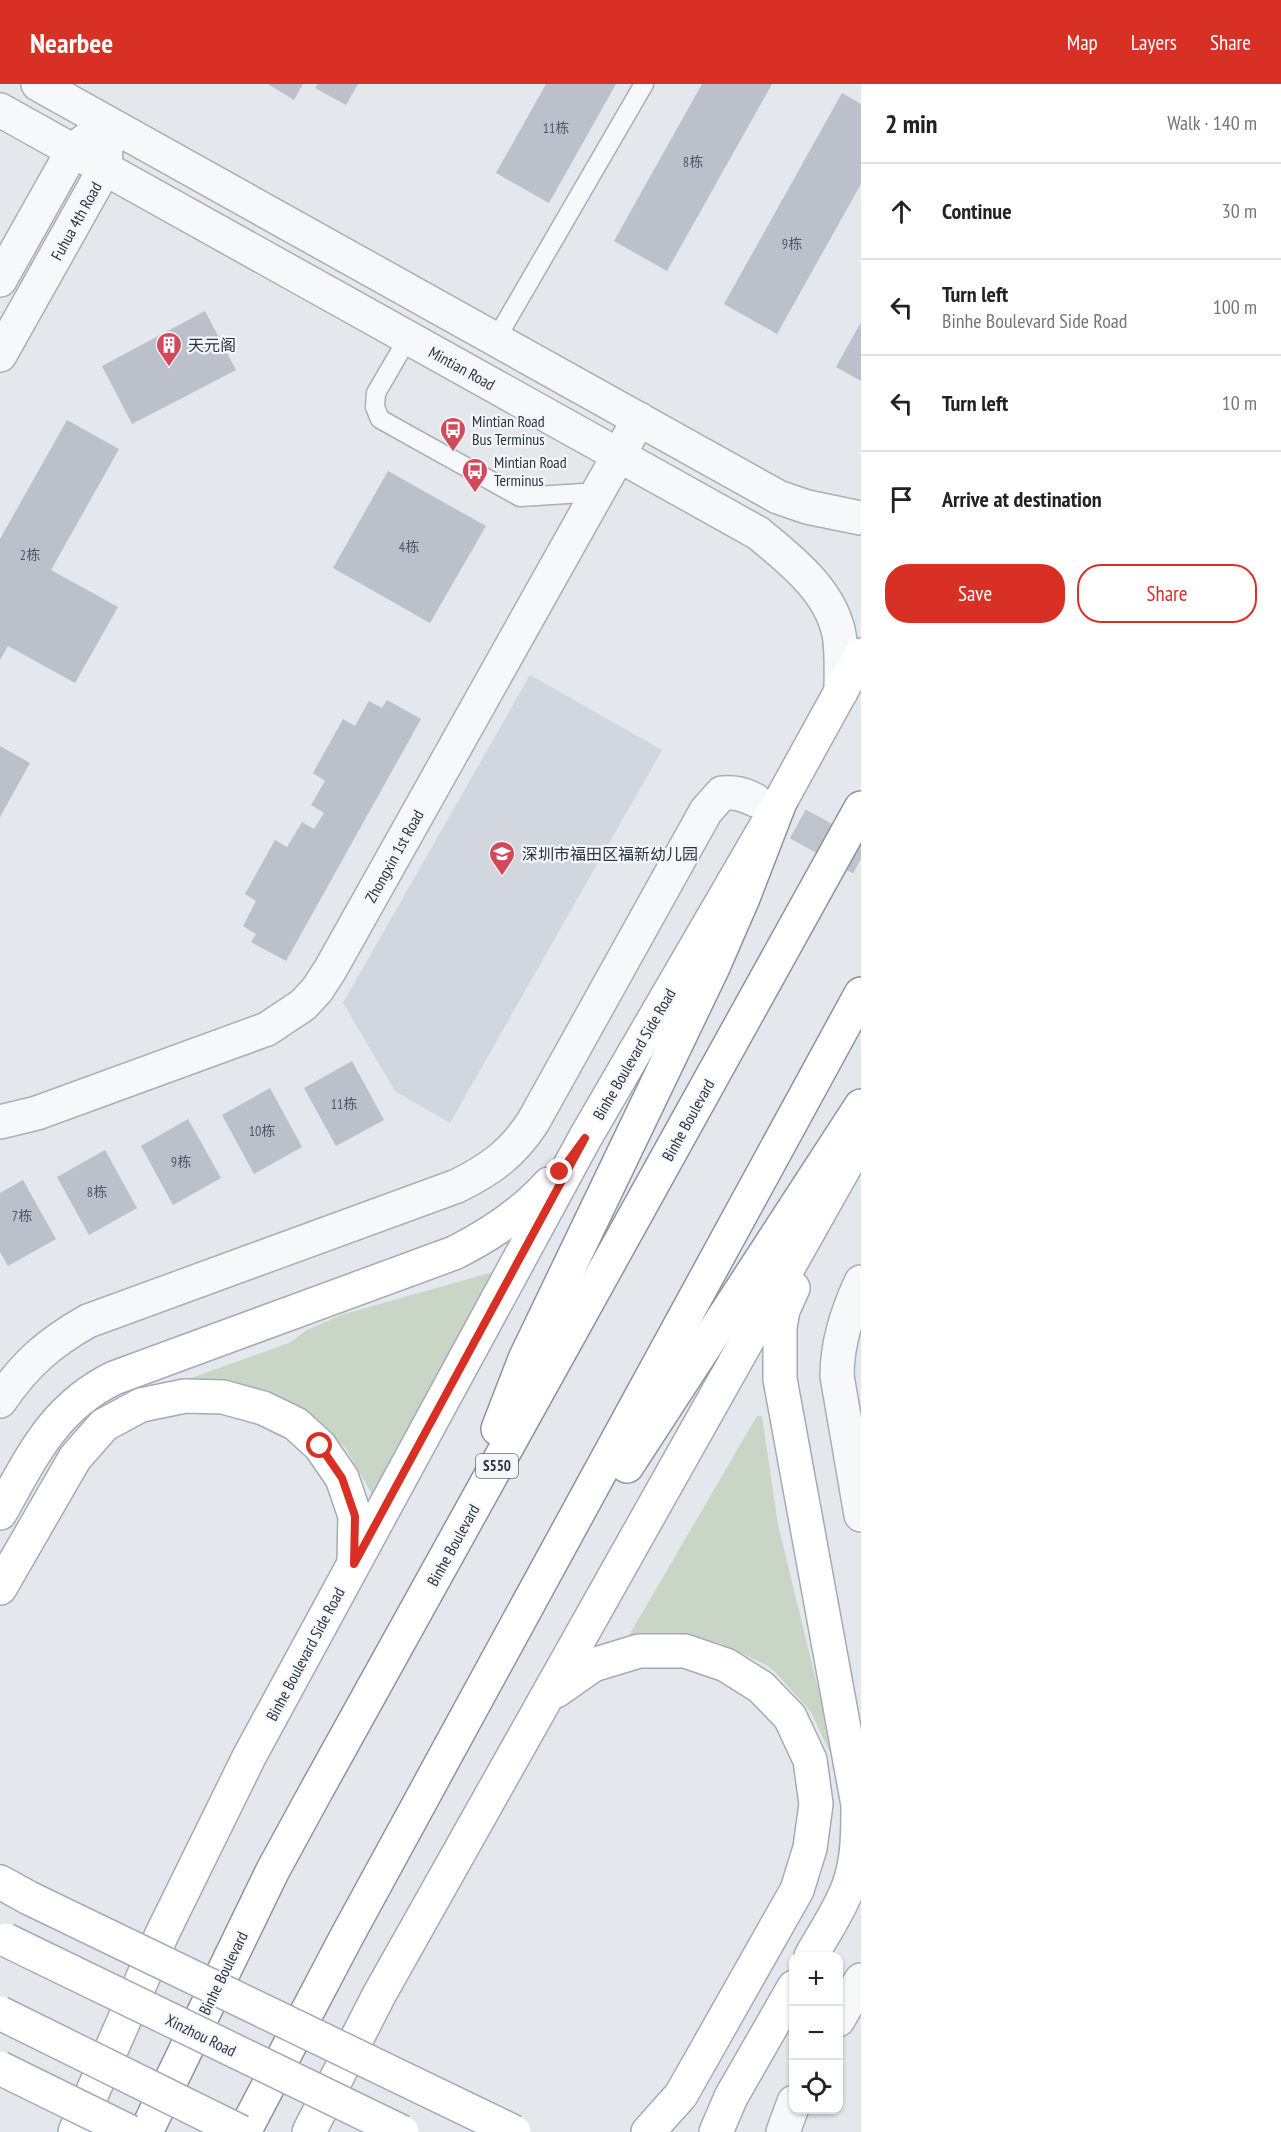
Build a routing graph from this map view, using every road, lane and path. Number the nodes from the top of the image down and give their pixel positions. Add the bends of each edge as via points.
1 (38, 84) edge
2 (644, 84) edge
3 (0, 110) edge
4 (108, 123) junction
5 (73, 150) junction
6 (105, 168) junction
7 (0, 280) edge
8 (408, 338) junction
9 (496, 339) junction
10 (0, 355) edge
11 (639, 419) junction
12 (619, 455) junction
13 (598, 492) junction
14 (861, 518) edge
15 (861, 655) edge
16 (841, 692) junction
17 (767, 801) junction
18 (861, 807) edge
19 (861, 994) edge
20 (861, 1106) edge
21 (0, 1122) edge
22 (585, 1138) junction
23 (861, 1138) edge
24 (838, 1182) junction
25 (861, 1282) edge
26 (0, 1401) edge
27 (0, 1513) edge
28 (861, 1515) edge
29 (445, 1559) junction
30 (354, 1564) junction
31 (0, 1588) edge
32 (491, 1676) junction
33 (549, 1696) junction
34 (0, 1882) edge
35 (3, 1939) edge
36 (813, 1952) edge
37 (861, 1980) edge
38 (789, 1996) edge
39 (843, 2011) edge
40 (0, 2013) edge
41 (0, 2068) edge
42 (790, 2114) edge
43 (75, 2132) edge
44 (130, 2132) edge
45 (146, 2132) edge
46 (243, 2132) edge
47 (309, 2132) edge
48 (402, 2132) edge
49 (514, 2132) edge
50 (648, 2132) edge
51 (716, 2132) edge
52 (783, 2132) edge

1 - 4 street
2 - 9 lane
3 - 5 street, Mintian Road
4 - 5 street
4 - 6 street, Fuhua 4th Road
4 - 9 street
5 - 6 street, Mintian Road
5 - 7 street
6 - 8 street, Mintian Road
6 - 10 street, Fuhua 4th Road
8 - 12 street, Mintian Road
8 - 13 lane via 376,393 375,407 380,418 520,497
9 - 11 street
11 - 12 street, Zhongxin 1st Road
11 - 14 street via 778,497
12 - 13 street, Zhongxin 1st Road
12 - 16 street, Mintian Road via 758,533 794,563 814,585 835,621 840,639
13 - 21 street, Zhongxin 1st Road via 330,970 303,1005 267,1029 37,1113
15 - 16 main road, Binhe Boulevard Side Road
16 - 17 main road, Binhe Boulevard Side Road
17 - 22 main road, Binhe Boulevard Side Road
17 - 26 street via 722,793 706,811 533,1122 501,1161 457,1186 88,1321 45,1348
17 - 29 main road via 743,898 525,1359
18 - 29 main road, Binhe Boulevard / S550
19 - 32 main road
20 - 32 main road
22 - 27 main road via 532,1202 474,1243 96,1387 52,1426
22 - 30 main road, Binhe Boulevard Side Road
23 - 24 main road
24 - 33 main road
24 - 36 main road via 783,1310 780,1344 783,1395 858,1805 858,1840 850,1883
25 - 28 street via 842,1333 837,1376
29 - 45 main road, Binhe Boulevard / S550 via 273,1870
30 - 31 main road via 355,1516 342,1478 320,1446 296,1424 263,1408 223,1397 185,1396 141,1405 104,1425 75,1458
30 - 43 main road, Binhe Boulevard Side Road via 207,1841
32 - 46 main road
33 - 47 main road via 379,1995
33 - 50 main road via 593,1665 639,1651 685,1651 726,1665 761,1688 790,1717 810,1760 816,1804 810,1848 797,1890 681,2095
34 - 49 main road, bridge
35 - 48 main road, Xinzhou Road, bridge
37 - 39 street
38 - 51 main road via 727,2103
40 - 46 main road, bridge
41 - 44 main road, bridge
42 - 52 street

